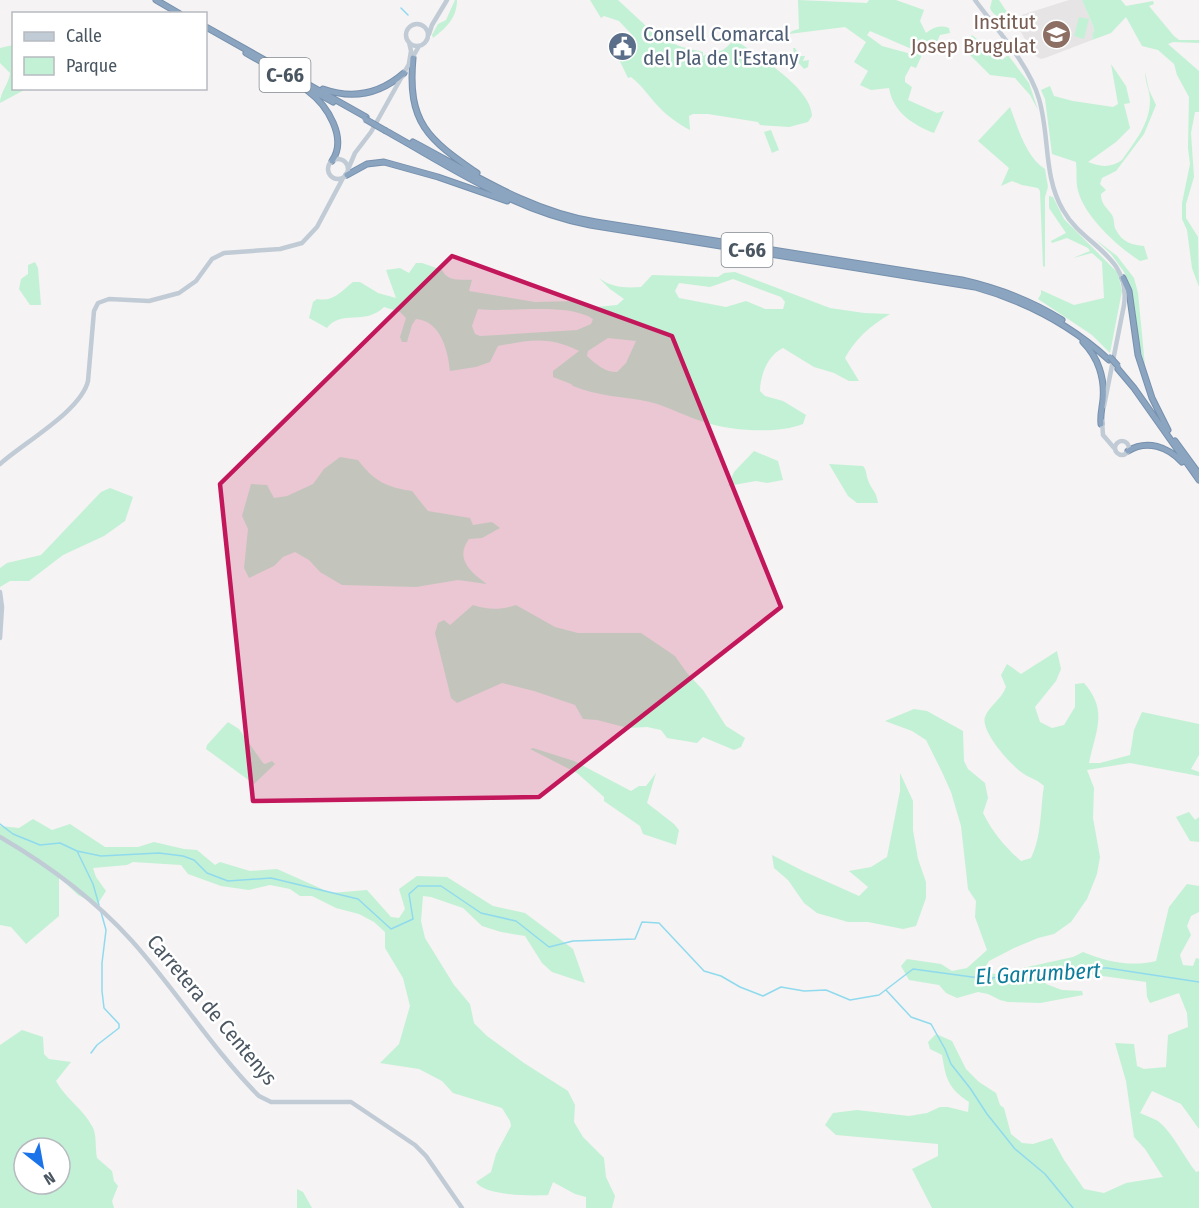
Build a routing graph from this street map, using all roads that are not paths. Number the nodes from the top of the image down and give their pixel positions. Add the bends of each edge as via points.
1 (150, 0) edge
2 (156, 0) edge
3 (447, 0) edge
4 (975, 0) edge
5 (171, 12) edge
6 (177, 12) edge
7 (433, 22) junction
8 (421, 25) junction
9 (207, 30) edge
10 (207, 30) edge
11 (428, 34) junction
12 (409, 42) junction
13 (419, 46) junction
14 (413, 58) junction
15 (409, 64) junction
16 (405, 73) junction
17 (294, 80) junction
18 (310, 84) junction
19 (365, 118) junction
20 (355, 153) junction
21 (341, 159) junction
22 (332, 161) junction
23 (349, 167) junction
24 (331, 177) junction
25 (345, 177) junction
26 (336, 191) junction
27 (542, 210) junction
28 (1123, 278) junction
29 (1070, 329) junction
30 (1109, 359) junction
31 (1118, 367) junction
32 (1101, 424) junction
33 (1167, 430) junction
34 (1109, 441) junction
35 (1119, 442) junction
36 (1115, 449) junction
37 (1128, 451) junction
38 (0, 464) edge
39 (1196, 474) edge
40 (1199, 480) edge
41 (0, 592) edge
42 (0, 638) edge
43 (0, 837) edge
44 (462, 1208) edge

1 - 5 highway
2 - 6 highway
3 - 7 street
4 - 28 street via 1037,92 1052,187 1059,204 1073,225 1114,263
7 - 8 street
7 - 11 street
8 - 11 street
8 - 12 street via 408,28
9 - 17 highway, C-66
10 - 18 highway, C-66
11 - 13 street via 426,42
12 - 13 street
12 - 15 street
13 - 14 street
14 - 15 street
14 - 27 highway via 414,104 426,132 480,175
15 - 16 street
16 - 18 highway via 366,94 341,94
16 - 20 street
17 - 19 highway, C-66
17 - 22 highway via 318,99 331,118 338,148
18 - 19 highway, C-66
19 - 27 highway, C-66, bridge
20 - 21 street
20 - 23 street
21 - 22 street
21 - 23 street
22 - 24 street via 328,168
23 - 25 street
24 - 25 street
24 - 26 street
25 - 26 street
25 - 27 highway via 367,164 393,164 465,185 534,212
26 - 38 street via 317,227 302,243 280,249 224,253 212,259 187,288 160,299 109,299 98,303 84,391 30,442
27 - 29 highway, C-66 via 590,225 975,287 1024,304
27 - 30 highway, C-66 via 978,284 1056,316 1088,337
28 - 32 street via 1124,305
28 - 33 highway via 1129,291 1138,356
29 - 30 highway, C-66
29 - 32 highway via 1089,348 1099,367 1103,385
30 - 31 highway, C-66, bridge
31 - 33 highway, C-66 via 1137,386
31 - 39 highway, C-66
32 - 34 street
33 - 39 highway, C-66
34 - 35 street
34 - 36 street
35 - 36 street
35 - 37 street via 1127,443
36 - 37 street via 1121,455
37 - 39 highway via 1162,447
39 - 40 highway, C-66
41 - 42 street
43 - 44 street, Carretera de Centenys via 49,867 131,940 259,1096 271,1102 351,1102 415,1145

